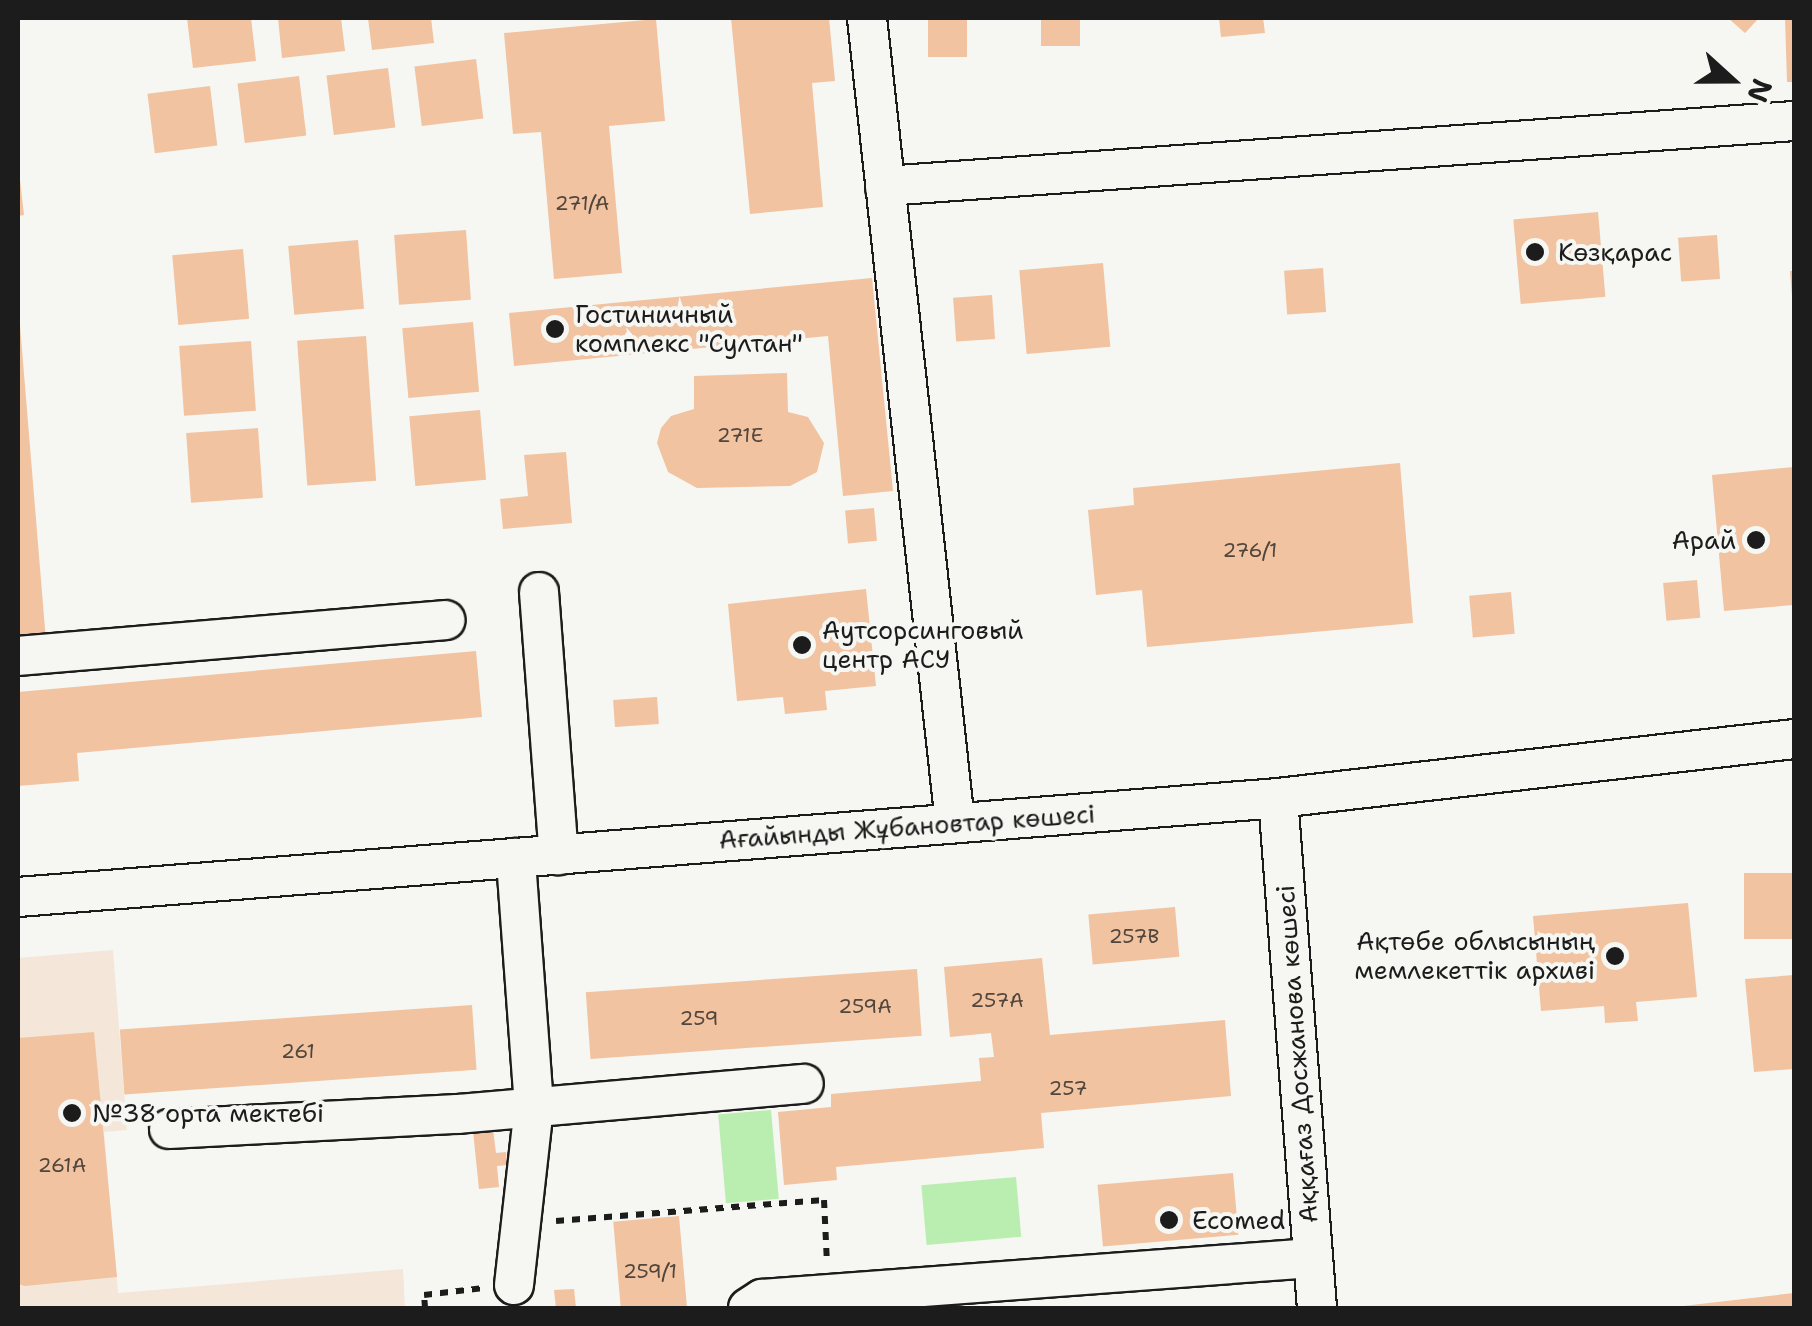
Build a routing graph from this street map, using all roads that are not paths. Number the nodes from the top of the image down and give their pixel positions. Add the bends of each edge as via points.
1 (866, 18) edge
2 (1794, 121) edge
3 (885, 186) junction
4 (539, 592) dead end
5 (445, 620) dead end
6 (18, 656) edge
7 (1794, 738) edge
8 (1278, 798) junction
9 (955, 823) junction
10 (559, 854) junction
11 (516, 858) junction
12 (18, 897) edge
13 (804, 1084) dead end
14 (534, 1106) junction
15 (169, 1129) dead end
16 (1312, 1258) junction
17 (514, 1285) road end
18 (748, 1308) edge
19 (1317, 1308) edge

1 - 3 street
2 - 3 street
3 - 9 street
4 - 10 street
5 - 6 street
7 - 8 street, Ағайынды Жұбановтар көшесі
8 - 9 street, Ағайынды Жұбановтар көшесі
8 - 16 street, Аққағаз Досжанова көшесі
9 - 10 street, Ағайынды Жұбановтар көшесі
10 - 11 street, Ағайынды Жұбановтар көшесі
11 - 12 street, Ағайынды Жұбановтар көшесі
11 - 14 street
13 - 14 street
14 - 15 street
14 - 17 street
16 - 18 street via 829,1294 762,1300
16 - 19 street, Аққағаз Досжанова көшесі

